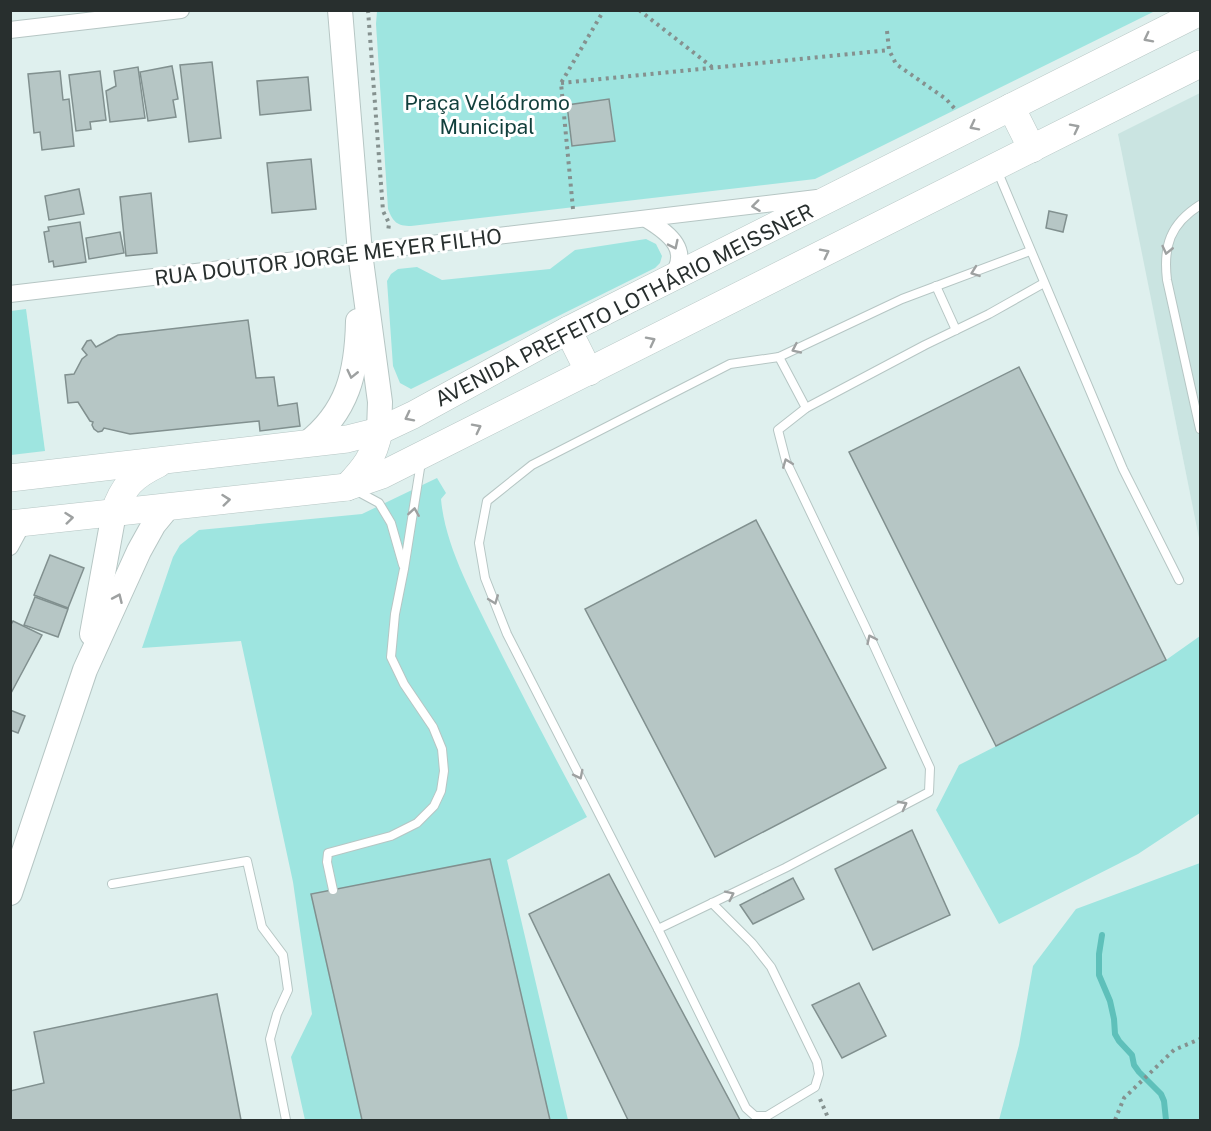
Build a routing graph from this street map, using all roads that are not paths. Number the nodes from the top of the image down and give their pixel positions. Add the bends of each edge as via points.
1 (181, 10) edge
2 (340, 10) edge
3 (1200, 12) edge
4 (10, 30) edge
5 (1200, 64) edge
6 (1011, 107) junction
7 (1032, 149) junction
8 (996, 167) junction
9 (835, 196) junction
10 (1200, 205) edge
11 (646, 219) junction
12 (1030, 251) junction
13 (360, 253) junction
14 (668, 280) junction
15 (1044, 283) junction
16 (936, 286) junction
17 (10, 294) edge
18 (568, 330) junction
19 (956, 330) junction
20 (779, 357) junction
21 (589, 372) junction
22 (806, 408) junction
23 (1200, 429) edge
24 (379, 431) junction
25 (306, 444) junction
26 (423, 456) junction
27 (168, 460) junction
28 (10, 478) edge
29 (347, 487) junction
30 (168, 507) junction
31 (114, 513) junction
32 (17, 523) edge
33 (10, 547) edge
34 (404, 568) junction
35 (1179, 580) dead end
36 (85, 670) junction
37 (112, 884) dead end
38 (333, 890) dead end
39 (10, 892) edge
40 (712, 903) junction
41 (658, 929) junction
42 (286, 1120) edge

1 - 4 street
2 - 13 main road
3 -> 6 main road, AVENIDA PREFEITO LOTHÁRIO MEISSNER
7 -> 5 main road, AVENIDA PREFEITO LOTHÁRIO MEISSNER
6 - 7 main road
6 -> 9 main road, AVENIDA PREFEITO LOTHÁRIO MEISSNER
7 - 8 main road, AVENIDA PREFEITO LOTHÁRIO MEISSNER
8 - 12 lane
21 -> 8 main road, AVENIDA PREFEITO LOTHÁRIO MEISSNER
9 -> 11 street, RUA DOUTOR JORGE MEYER FILHO
9 - 14 main road, AVENIDA PREFEITO LOTHÁRIO MEISSNER
10 -> 23 lane via 1172,232 1165,257
11 - 13 street, RUA DOUTOR JORGE MEYER FILHO
11 -> 14 street via 676,243 680,258
12 - 15 lane
12 -> 16 lane
13 - 17 street, RUA DOUTOR JORGE MEYER FILHO
13 - 24 main road via 380,402
13 -> 25 main road via 357,349 350,385 335,416
14 - 18 main road, AVENIDA PREFEITO LOTHÁRIO MEISSNER
15 - 19 lane
15 - 35 lane via 1123,469
16 - 19 lane
16 -> 20 lane
18 - 21 main road
18 -> 24 main road, AVENIDA PREFEITO LOTHÁRIO MEISSNER
19 - 22 lane
20 - 22 lane
20 -> 41 lane via 730,364 532,465 486,501 479,543 485,578 507,634
26 -> 21 main road, AVENIDA PREFEITO LOTHÁRIO MEISSNER
40 -> 22 lane via 929,792 930,768 786,461 778,430
24 - 25 main road, AVENIDA PREFEITO LOTHÁRIO MEISSNER
24 - 29 main road via 376,449 366,467
25 - 27 main road, AVENIDA PREFEITO LOTHÁRIO MEISSNER
26 - 29 main road, AVENIDA PREFEITO LOTHÁRIO MEISSNER
34 -> 26 lane
27 - 28 main road, AVENIDA PREFEITO LOTHÁRIO MEISSNER
27 - 31 main road via 130,481
30 -> 29 main road, AVENIDA PREFEITO LOTHÁRIO MEISSNER
29 - 34 lane via 379,503 391,523
30 - 31 main road, AVENIDA PREFEITO LOTHÁRIO MEISSNER
36 -> 30 main road via 139,551
32 -> 31 main road, AVENIDA PREFEITO LOTHÁRIO MEISSNER
31 - 36 main road
32 - 33 street
34 - 38 lane via 391,657 442,749 441,791 434,806 417,823 391,836 328,853
36 - 39 main road
37 - 42 lane via 247,861 262,927 283,954 288,990 270,1039
40 - 41 lane
40 - 41 lane via 771,967 817,1062 815,1087 767,1116 755,1116 746,1108

